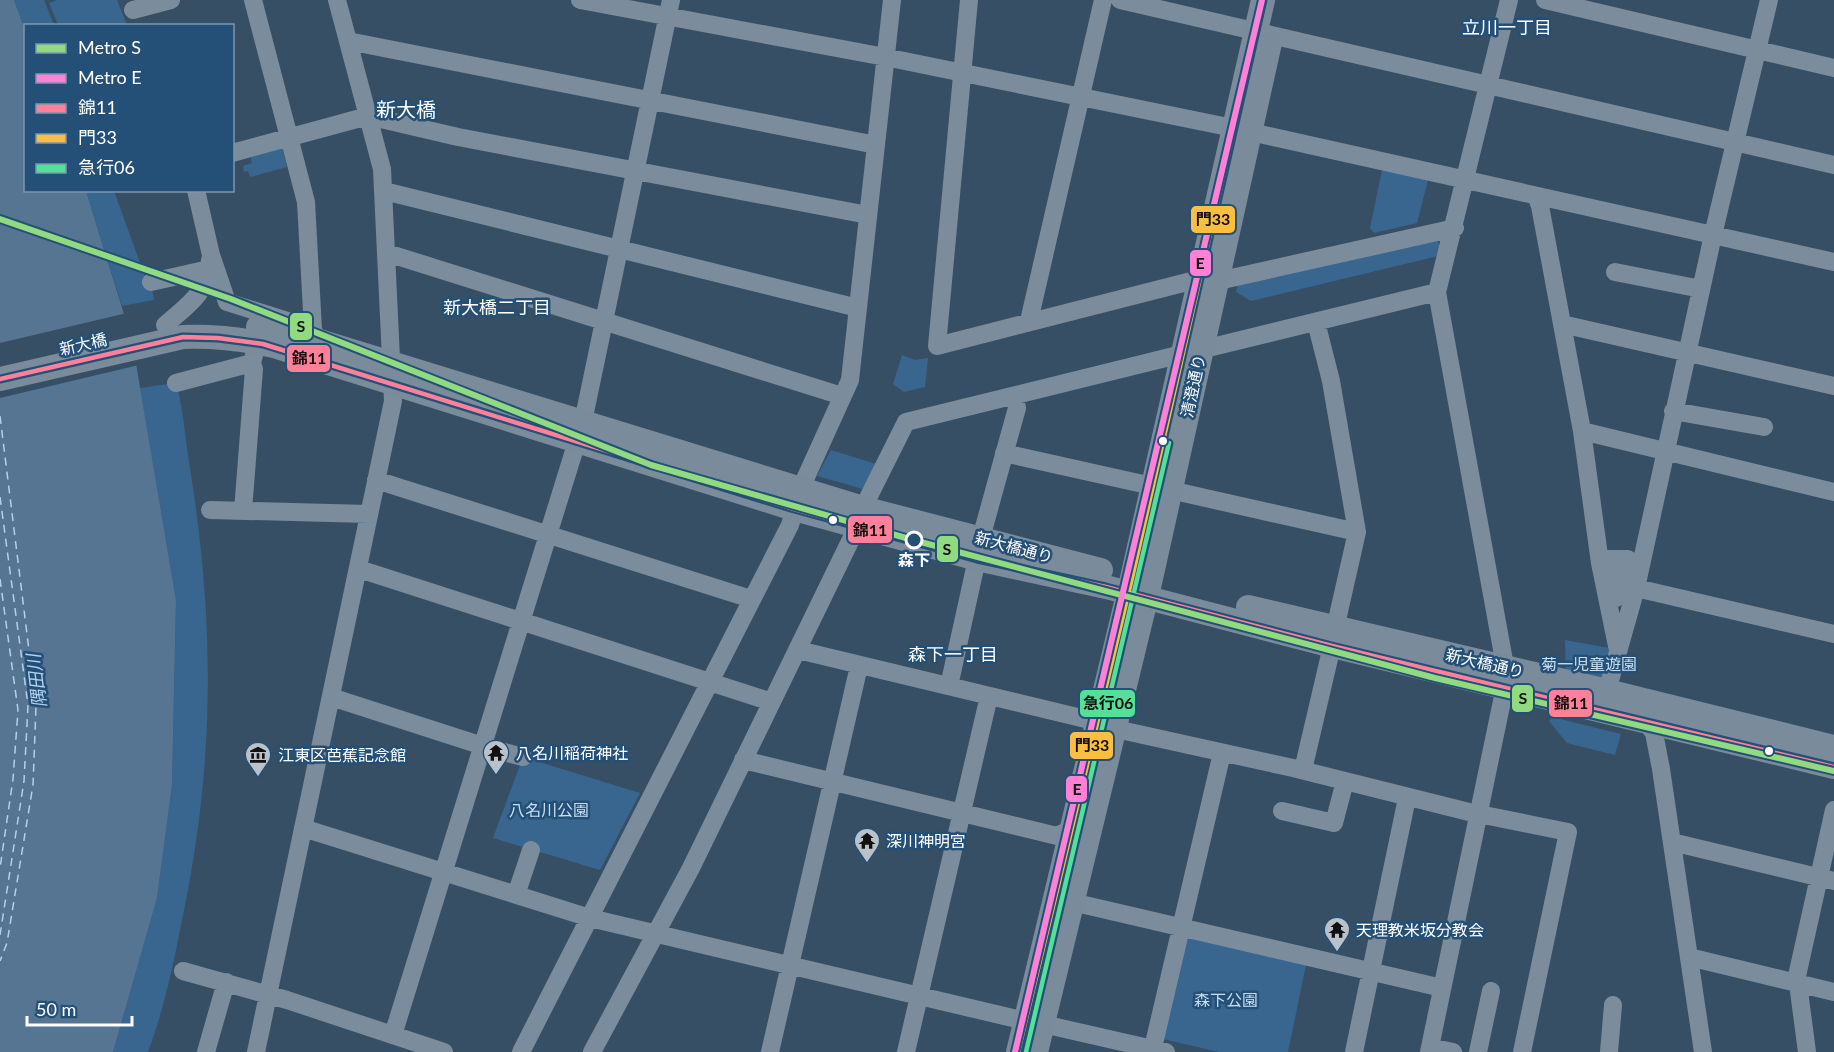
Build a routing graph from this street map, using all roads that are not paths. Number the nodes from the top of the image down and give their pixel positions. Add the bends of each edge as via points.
1 (171, 0) edge
2 (253, 0) edge
3 (338, 0) edge
4 (580, 0) edge
5 (892, 0) edge
6 (969, 0) edge
7 (1104, 0) edge
8 (1119, 0) edge
9 (1263, 0) edge
10 (1279, 0) edge
11 (1509, 0) edge
12 (1545, 0) edge
13 (1769, 0) edge
14 (669, 8) edge
15 (134, 12) edge
16 (1263, 34) junction
17 (348, 41) junction
18 (1757, 50) junction
19 (885, 57) junction
20 (1834, 68) edge
21 (963, 73) junction
22 (1488, 85) junction
23 (1080, 97) junction
24 (650, 101) junction
25 (368, 116) junction
26 (1242, 130) junction
27 (290, 137) junction
28 (1736, 142) junction
29 (876, 145) junction
30 (234, 152) edge
31 (1834, 165) edge
32 (635, 171) junction
33 (1466, 180) junction
34 (384, 191) junction
35 (196, 192) edge
36 (1536, 196) junction
37 (868, 215) junction
38 (1455, 228) junction
39 (1713, 235) junction
40 (619, 249) junction
41 (387, 253) junction
42 (210, 262) junction
43 (1834, 262) edge
44 (1615, 272) dead end
45 (1208, 280) junction
46 (151, 282) dead end
47 (1701, 289) junction
48 (1437, 292) junction
49 (194, 299) junction
50 (226, 302) junction
51 (858, 308) junction
52 (605, 320) junction
53 (1029, 321) junction
54 (1316, 322) junction
55 (1562, 324) junction
56 (166, 332) junction
57 (314, 334) junction
58 (1191, 352) junction
59 (254, 353) junction
60 (1687, 353) junction
61 (0, 363) edge
62 (392, 373) junction
63 (0, 379) edge
64 (176, 383) dead end
65 (1834, 386) edge
66 (842, 396) junction
67 (1015, 397) junction
68 (1673, 411) junction
69 (1764, 427) dead end
70 (580, 431) junction
71 (1582, 431) junction
72 (1664, 451) junction
73 (1004, 453) junction
74 (376, 480) junction
75 (1161, 488) junction
76 (1834, 492) edge
77 (798, 499) junction
78 (210, 510) dead end
79 (243, 511) junction
80 (369, 514) junction
81 (860, 517) junction
82 (1357, 531) junction
83 (549, 535) junction
84 (979, 548) junction
85 (359, 569) junction
86 (1139, 588) junction
87 (1636, 588) junction
88 (751, 599) junction
89 (522, 622) junction
90 (1834, 634) edge
91 (1334, 637) junction
92 (1618, 648) junction
93 (798, 650) junction
94 (859, 666) junction
95 (1505, 677) junction
96 (709, 682) junction
97 (949, 686) junction
98 (1607, 691) junction
99 (989, 696) junction
100 (331, 697) junction
101 (772, 702) junction
102 (1646, 722) junction
103 (1107, 725) junction
104 (1834, 747) edge
105 (488, 748) junction
106 (1222, 753) junction
107 (523, 757) dead end
108 (743, 760) junction
109 (1834, 767) edge
110 (1303, 770) junction
111 (1345, 781) junction
112 (832, 783) junction
113 (1407, 798) junction
114 (1834, 810) edge
115 (1282, 812) dead end
116 (961, 814) junction
117 (1479, 814) junction
118 (303, 828) junction
119 (1072, 828) junction
120 (1672, 842) junction
121 (531, 850) dead end
122 (444, 872) junction
123 (1826, 879) edge
124 (516, 895) junction
125 (1072, 902) junction
126 (590, 918) junction
127 (1180, 927) junction
128 (657, 934) junction
129 (1689, 957) junction
130 (789, 965) junction
131 (183, 971) dead end
132 (1370, 973) junction
133 (226, 982) junction
134 (1798, 983) junction
135 (1442, 988) junction
136 (1491, 991) dead end
137 (1834, 992) edge
138 (268, 994) junction
139 (920, 995) junction
140 (1613, 1005) dead end
141 (1034, 1022) junction
142 (393, 1035) junction
143 (1429, 1050) edge
144 (1157, 1051) edge
145 (206, 1052) edge
146 (256, 1052) edge
147 (444, 1052) edge
148 (520, 1052) edge
149 (592, 1052) edge
150 (770, 1052) edge
151 (906, 1052) edge
152 (1018, 1052) edge
153 (1036, 1052) edge
154 (1354, 1052) edge
155 (1453, 1052) edge
156 (1478, 1052) edge
157 (1521, 1052) edge
158 (1609, 1052) edge
159 (1703, 1052) edge
160 (1807, 1052) edge

1 - 15 street
2 - 27 street
3 - 17 street
4 - 14 street
5 - 19 street
6 - 21 street
7 - 23 street
8 - 16 street
9 - 16 main road, 清澄通り
10 - 16 main road, 清澄通り
11 - 22 street
12 - 18 street
13 - 18 street
14 - 19 street
14 - 24 street
16 - 22 street
16 - 26 main road, 清澄通り
17 - 24 street
17 - 25 street
18 - 20 street
18 - 28 street
19 - 21 street
19 - 29 street
21 - 23 street
21 - 53 street via 937,346
22 - 28 street
22 - 33 street
23 - 26 street
23 - 53 street
24 - 29 street
24 - 32 street
25 - 27 street
25 - 32 street
25 - 34 street
26 - 33 street
26 - 45 main road, 清澄通り
27 - 30 street
27 - 57 street via 306,202
28 - 31 street
28 - 39 street
29 - 37 street
32 - 37 street
32 - 40 street
33 - 36 street
33 - 38 street
34 - 40 street
34 - 41 street
35 - 42 street
36 - 39 street
36 - 55 street
37 - 51 street
38 - 45 street
38 - 48 street
39 - 43 street
39 - 47 street
40 - 51 street
40 - 52 street
41 - 52 street
41 - 62 street
42 - 46 street
42 - 49 street via 208,282
42 - 50 street
44 - 47 street
45 - 53 street
45 - 58 main road, 清澄通り
47 - 60 street
48 - 54 street
48 - 95 street
49 - 50 street via 208,296
49 - 56 street
50 - 57 street
51 - 66 street via 850,380
52 - 66 street
52 - 70 street
54 - 58 street
54 - 82 street
55 - 60 street
55 - 71 street
56 - 57 main road, 新大橋通り via 193,321 224,321
56 - 59 main road, 新大橋通り via 213,336
56 - 61 main road, 新大橋
56 - 63 main road, 新大橋
57 - 62 main road, 新大橋通り
58 - 67 street
58 - 75 main road, 清澄通り
59 - 62 main road, 新大橋通り
59 - 64 street
59 - 79 street
60 - 65 street
60 - 68 street
62 - 70 main road, 新大橋通り
62 - 74 street via 393,401
66 - 77 street
67 - 73 street via 1017,408
67 - 81 street via 906,422
68 - 69 street
68 - 72 street
70 - 77 main road, 新大橋通り
70 - 83 street
71 - 72 street
71 - 92 street via 1600,563
72 - 76 street
72 - 87 street
73 - 75 street
73 - 84 street
74 - 80 street
74 - 83 street
75 - 82 street
75 - 86 main road, 清澄通り
77 - 81 main road, 新大橋通り
77 - 88 street via 790,525
78 - 79 street
79 - 80 street
80 - 85 street
81 - 84 main road, 新大橋通り
81 - 93 street
82 - 91 street
83 - 88 street
83 - 89 street
84 - 86 main road, 新大橋通り
84 - 97 street
85 - 89 street
85 - 100 street
86 - 91 main road, 新大橋通り
86 - 103 main road, 清澄通り
87 - 90 street
87 - 92 street
88 - 96 street
89 - 96 street
89 - 105 street
91 - 95 main road, 新大橋通り
91 - 110 street
92 - 98 street
93 - 94 street
93 - 101 street
94 - 97 street
94 - 112 street
95 - 98 main road, 新大橋通り
95 - 102 main road, 新大橋通り
95 - 117 street
96 - 101 street
96 - 126 street
97 - 99 street
98 - 104 main road, 新大橋通り
99 - 103 street
99 - 116 street
100 - 105 street
100 - 118 street
101 - 108 street
102 - 109 main road, 新大橋通り
102 - 120 street via 1656,739
103 - 106 street
103 - 119 main road, 清澄通り
103 - 125 main road, 清澄通り
105 - 107 street
105 - 122 street
106 - 110 street
106 - 127 street
108 - 112 street
108 - 128 street
110 - 111 street
111 - 113 street
111 - 115 street via 1334,823
112 - 116 street
112 - 130 street
113 - 117 street
113 - 132 street
114 - 123 street
116 - 119 street via 1057,836
116 - 139 street
117 - 135 street
117 - 157 street via 1568,832
118 - 122 street
118 - 138 street
119 - 141 main road, 清澄通り
120 - 123 street
120 - 129 street
121 - 124 street
122 - 124 street
122 - 142 street
123 - 134 street
124 - 126 street
125 - 127 street
125 - 141 main road, 清澄通り
126 - 128 street
126 - 148 street
127 - 132 street
127 - 144 street
128 - 130 street
128 - 149 street
129 - 134 street
129 - 159 street
130 - 139 street
130 - 150 street
131 - 133 street
132 - 135 street
132 - 154 street
133 - 138 street
133 - 145 street
134 - 137 street
134 - 160 street
135 - 143 street
136 - 156 street
138 - 142 street
138 - 146 street
139 - 141 street
139 - 151 street
140 - 158 street
141 - 144 street
141 - 152 main road, 清澄通り
141 - 153 main road, 清澄通り
142 - 147 street
143 - 155 street

